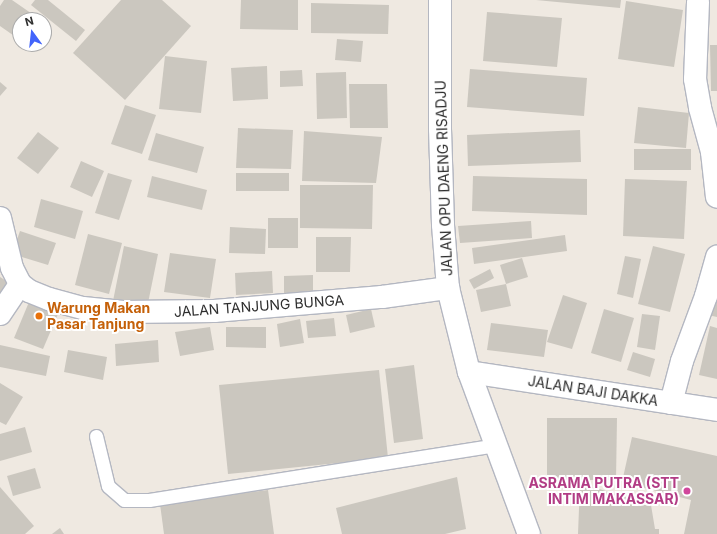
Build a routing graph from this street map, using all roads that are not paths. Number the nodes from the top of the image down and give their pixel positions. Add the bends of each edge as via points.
1 (440, 0) edge
2 (698, 2) dead end
3 (717, 197) edge
4 (0, 218) edge
5 (717, 257) edge
6 (16, 276) junction
7 (448, 288) junction
8 (0, 314) edge
9 (469, 372) junction
10 (671, 403) junction
11 (717, 410) edge
12 (96, 436) dead end
13 (496, 445) junction
14 (529, 534) edge

1 - 7 street, JALAN OPU DAENG RISADJU via 440,129
2 - 3 street via 695,79 712,152
4 - 6 street
5 - 10 street via 706,296 682,360
6 - 7 street, JALAN TANJUNG BUNGA via 30,291 84,308 151,312 214,311 382,297
6 - 8 street
7 - 9 street, JALAN OPU DAENG RISADJU
9 - 10 street, JALAN BAJI DAKKA
9 - 13 street, JALAN OPU DAENG RISADJU
10 - 11 street, JALAN BAJI DAKKA
12 - 13 lane via 108,486 124,500 143,500
13 - 14 street, JALAN OPU DAENG RISADJU

